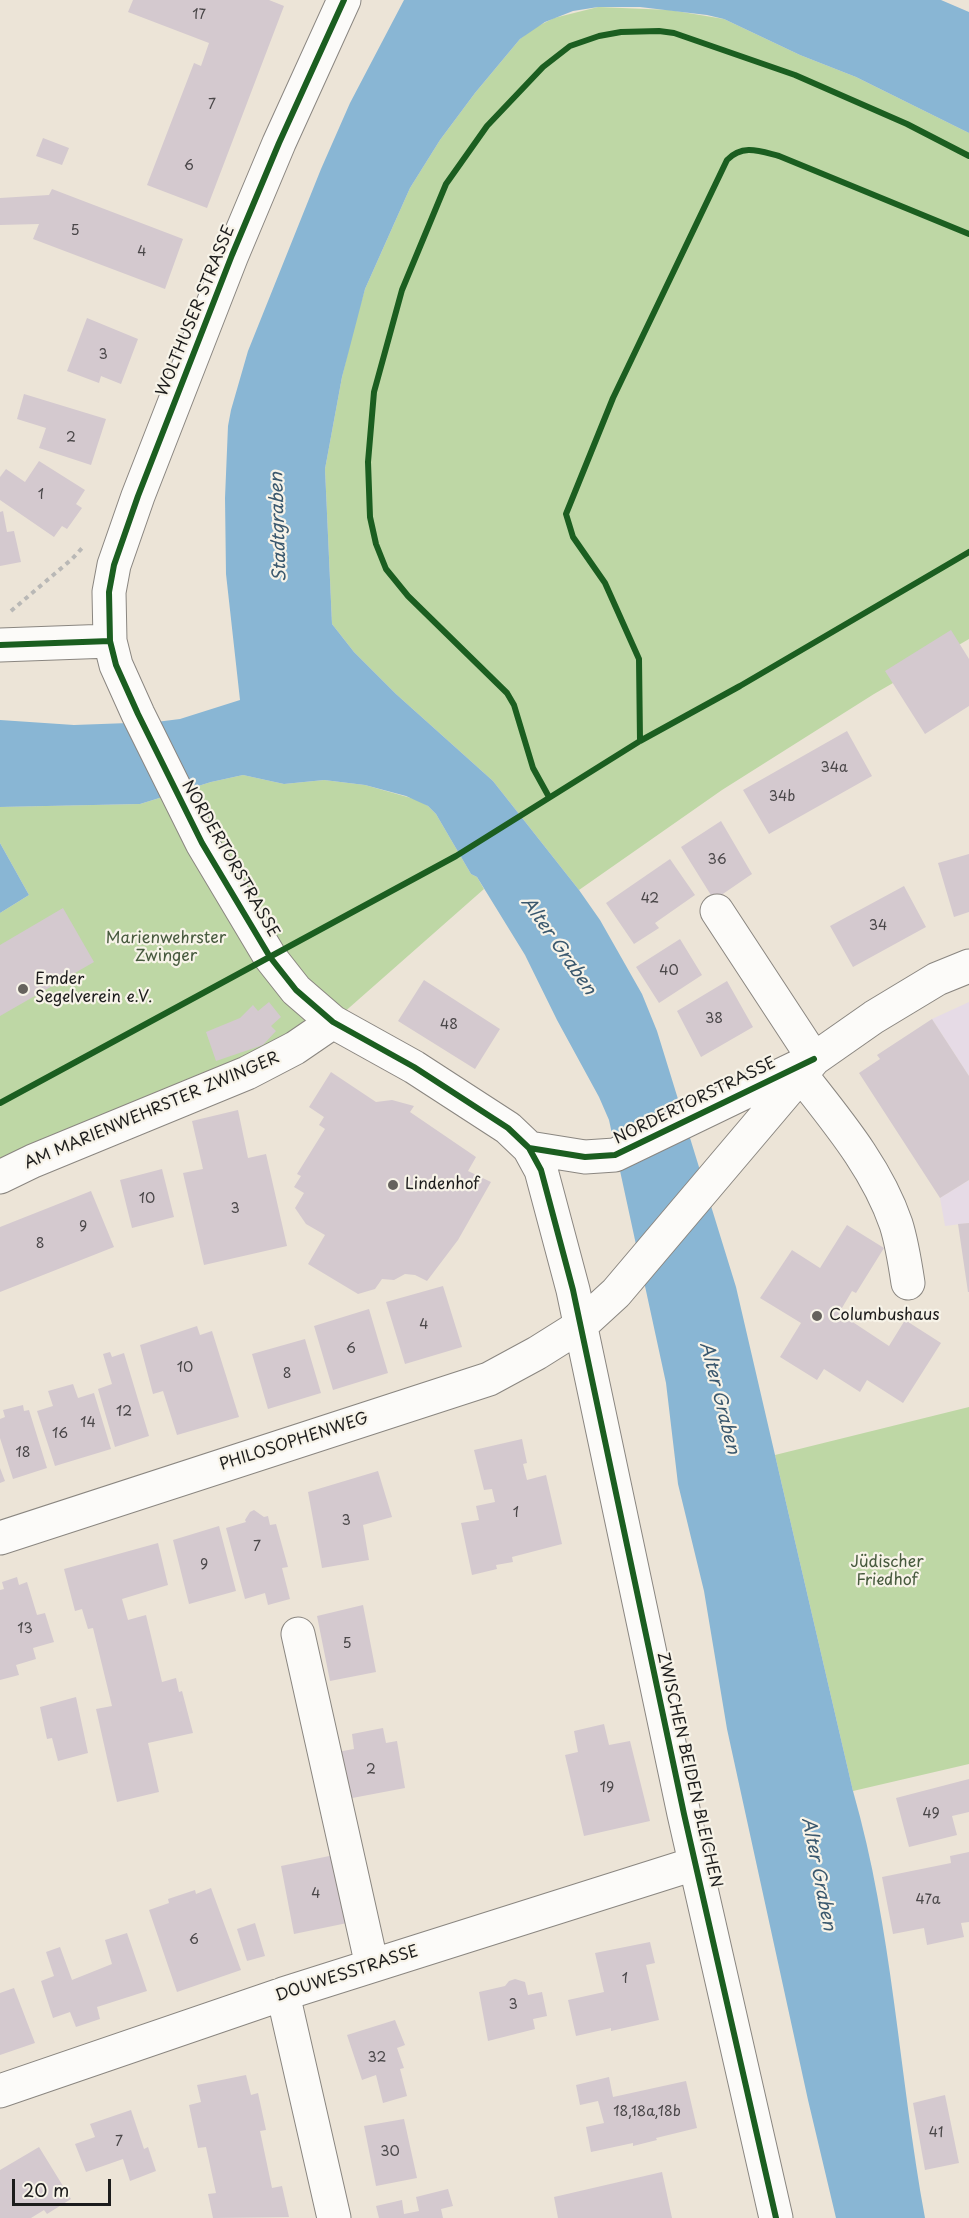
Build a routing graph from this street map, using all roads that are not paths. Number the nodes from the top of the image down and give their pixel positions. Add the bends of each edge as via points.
1 (339, 1) edge
2 (110, 641) junction
3 (0, 645) edge
4 (717, 911) dead end
5 (969, 966) edge
6 (333, 1022) junction
7 (807, 1067) junction
8 (530, 1148) junction
9 (0, 1177) edge
10 (908, 1283) dead end
11 (580, 1326) junction
12 (0, 1538) edge
13 (298, 1634) dead end
14 (697, 1863) junction
15 (372, 1966) junction
16 (283, 1994) junction
17 (0, 2091) edge
18 (334, 2218) edge
19 (776, 2218) edge

1 - 2 street, WOLTHUSER STRASSE via 232,255 138,496 112,574
2 - 3 street
2 - 6 street, NORDERTORSTRASSE via 138,714 222,878 270,957 296,990
4 - 7 street
5 - 7 street, NORDERTORSTRASSE via 937,979 901,1001
6 - 8 street, NORDERTORSTRASSE via 414,1066 508,1128
6 - 9 street, AM MARIENWEHRSTER ZWINGER via 248,1073
7 - 8 street, NORDERTORSTRASSE via 615,1155 585,1157
7 - 10 street via 888,1205 904,1254
7 - 11 street, NORDERTORSTRASSE via 616,1293
8 - 11 street, NORDERTORSTRASSE via 549,1196
11 - 12 street, PHILOSOPHENWEG via 489,1379
11 - 14 street, ZWISCHEN BEIDEN BLEICHEN
13 - 15 street
14 - 15 street, DOUWESSTRASSE
14 - 19 street, ZWISCHEN BEIDEN BLEICHEN
15 - 16 street, DOUWESSTRASSE
16 - 17 street, DOUWESSTRASSE
16 - 18 street

